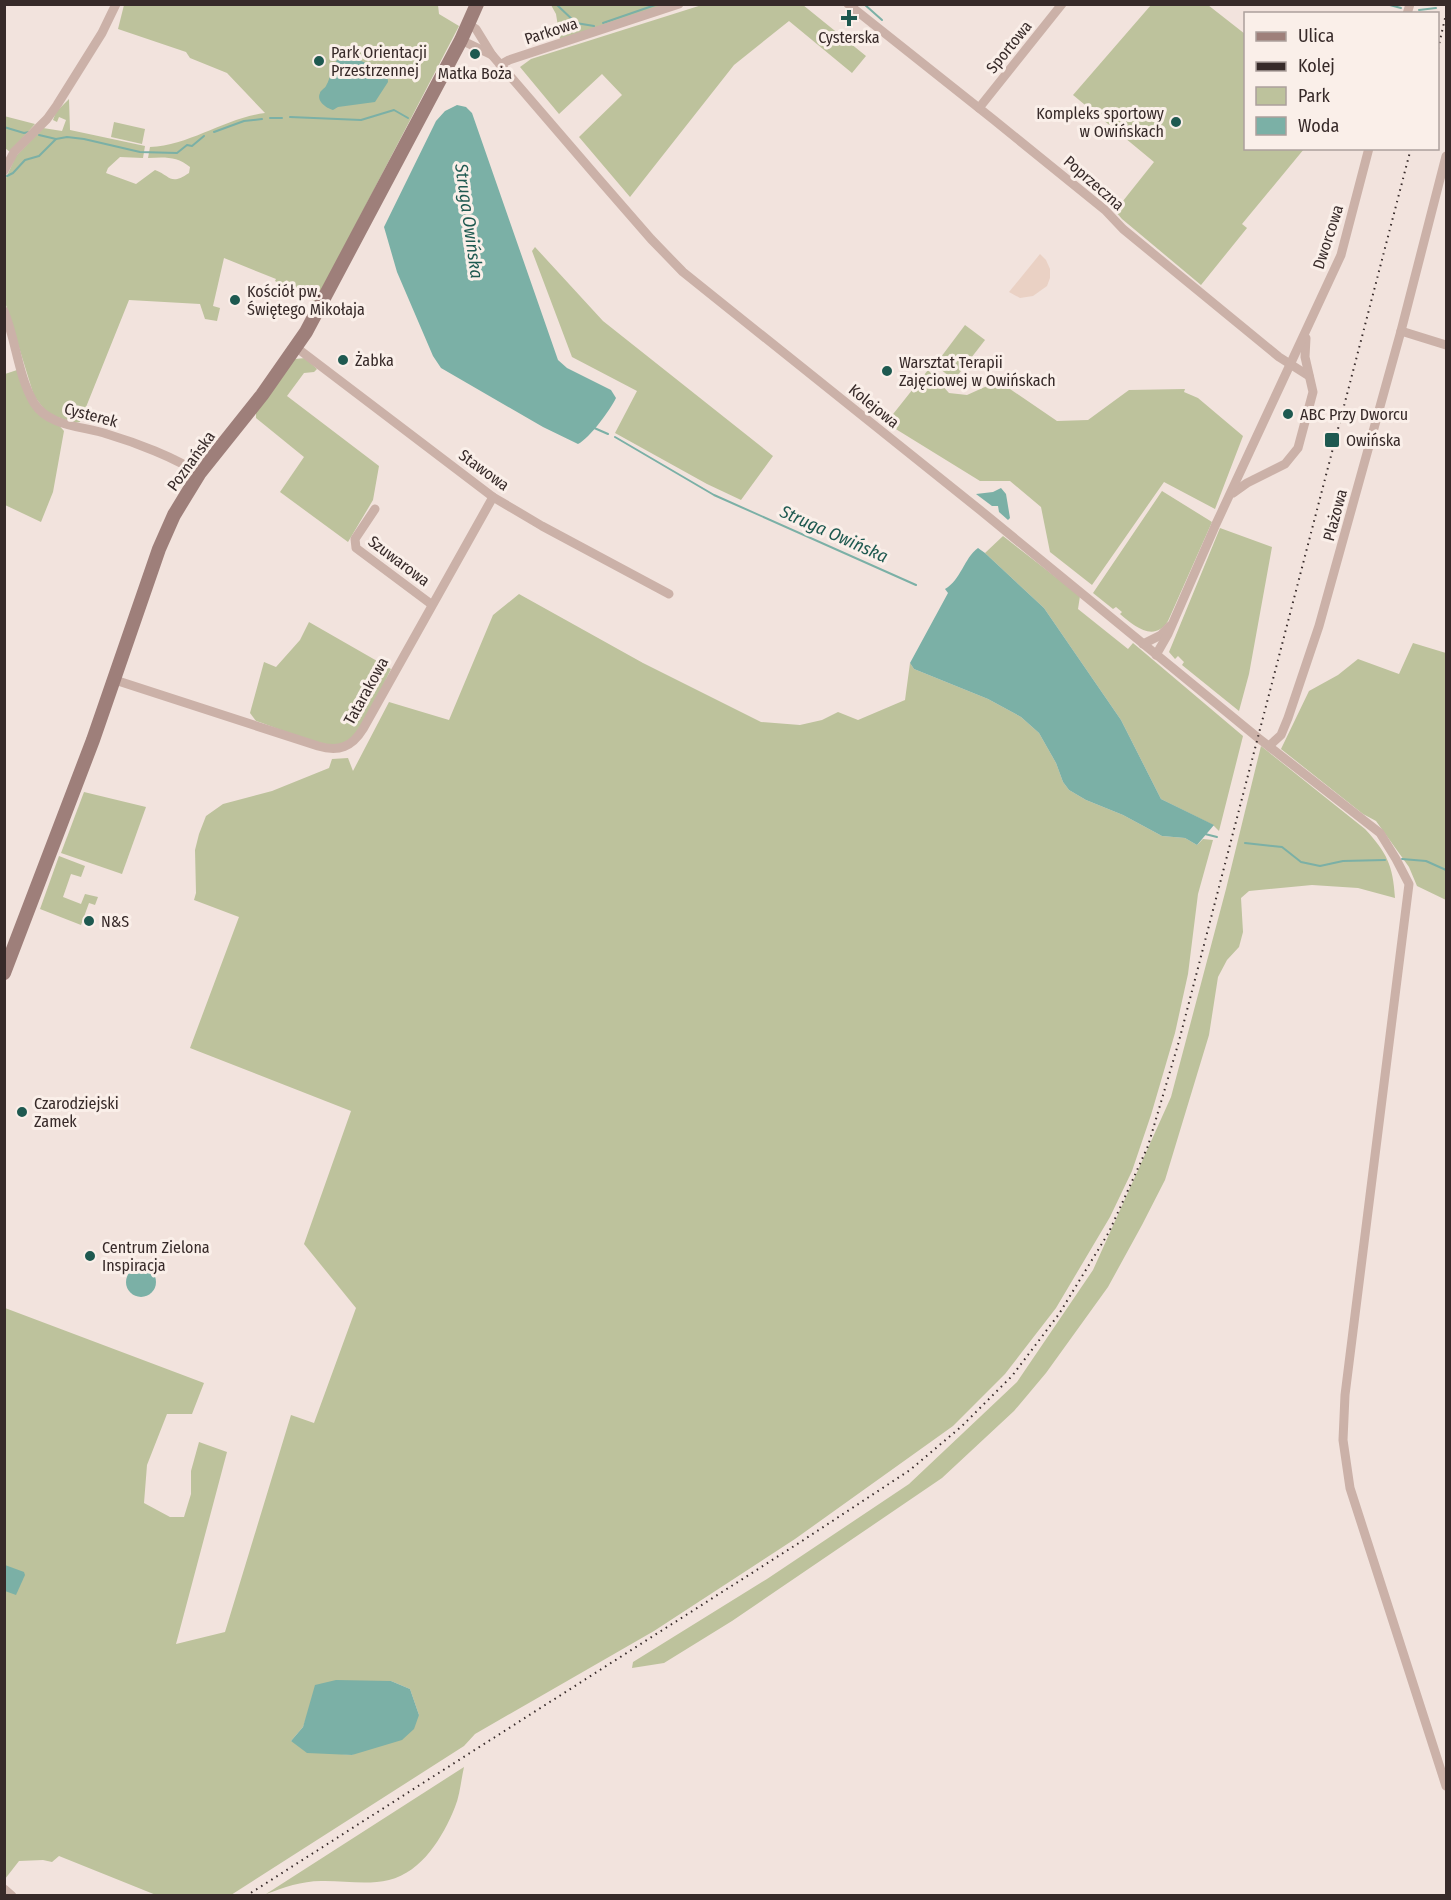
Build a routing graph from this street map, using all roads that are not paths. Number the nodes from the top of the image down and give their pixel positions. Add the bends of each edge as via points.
1 (116, 4) edge
2 (477, 4) edge
3 (680, 4) edge
4 (848, 4) edge
5 (1062, 4) edge
6 (468, 24) junction
7 (461, 39) junction
8 (492, 55) junction
9 (500, 65) junction
10 (979, 108) junction
11 (1368, 150) edge
12 (1446, 156) edge
13 (4, 171) edge
14 (4, 311) edge
15 (1307, 331) junction
16 (1401, 331) junction
17 (1446, 345) edge
18 (297, 348) junction
19 (1290, 364) junction
20 (1309, 376) junction
21 (1284, 378) junction
22 (1242, 469) junction
23 (199, 474) junction
24 (1252, 480) junction
25 (493, 497) junction
26 (1229, 497) junction
27 (375, 509) dead end
28 (669, 594) dead end
29 (431, 604) junction
30 (1172, 625) junction
31 (1143, 644) junction
32 (1156, 655) junction
33 (115, 680) junction
34 (1269, 746) junction
35 (4, 973) edge
36 (1446, 1786) edge
37 (4, 1889) edge
38 (12, 1896) edge

1 - 13 street via 57,105 15,152
2 - 6 main road, Poznańska
3 - 9 street, Parkowa
4 - 10 street, Poprzeczna
5 - 10 street, Sportowa
6 - 7 main road, Poznańska
6 - 8 street, Kolejowa via 476,29
7 - 8 street, Kolejowa
7 - 18 main road, Poznańska
8 - 9 street, Kolejowa
9 - 31 street, Kolejowa via 683,272
10 - 19 street, Poprzeczna
11 - 15 street, Dworcowa via 1344,248
12 - 16 street, Plażowa
14 - 23 street, Cysterek via 27,386 41,412 54,420 120,438
15 - 19 street, Dworcowa
15 - 20 street, Dworcowa via 1305,354
16 - 17 street
16 - 34 street, Plażowa via 1313,644 1285,726
18 - 23 main road, Poznańska
18 - 25 street, Stawowa
19 - 20 street
19 - 21 street, Dworcowa
20 - 21 street via 1295,374
20 - 24 street, Dworcowa via 1312,398 1298,448 1285,464
21 - 22 street, Dworcowa
22 - 24 street
22 - 26 street, Dworcowa
23 - 33 main road, Poznańska via 166,533
24 - 26 street, Dworcowa
25 - 28 street, Stawowa
25 - 29 street, Tatarakowa
26 - 30 street, Dworcowa
27 - 29 street, Szuwarowa via 356,539 356,548
29 - 33 street, Tatarakowa via 359,735 339,749 318,746
30 - 31 street
30 - 32 street, Dworcowa
31 - 32 street, Kolejowa
32 - 34 street, Kolejowa
33 - 35 main road, Poznańska
34 - 36 street, Kolejowa via 1380,834 1408,884 1345,1395 1343,1440 1350,1488
37 - 38 street

